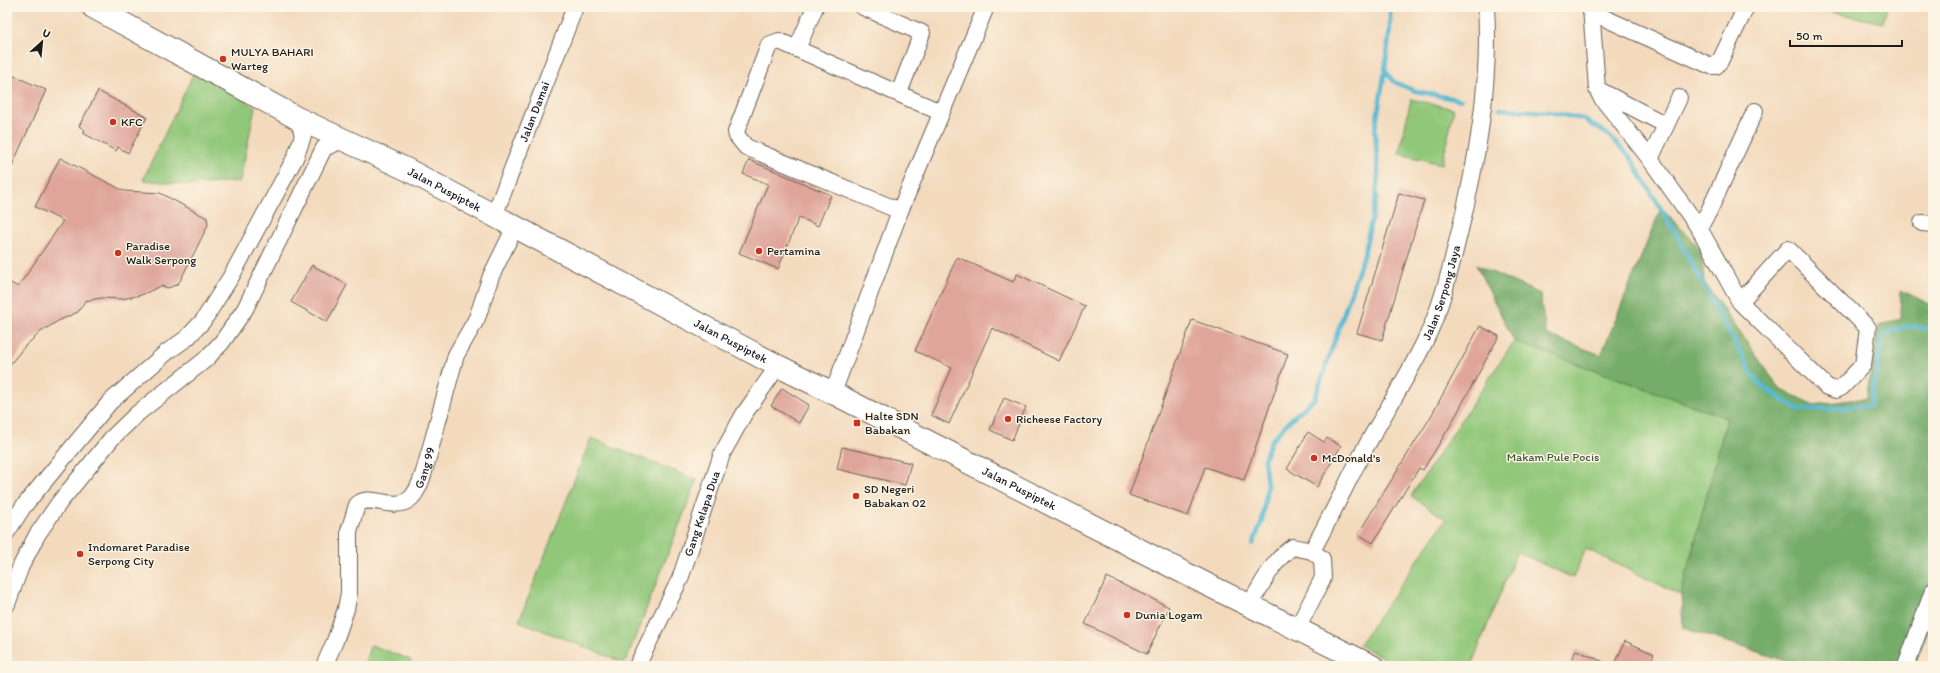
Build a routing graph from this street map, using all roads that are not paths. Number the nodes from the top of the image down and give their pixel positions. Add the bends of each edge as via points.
1 (93, 7) edge
2 (575, 7) edge
3 (814, 7) edge
4 (863, 7) edge
5 (986, 7) edge
6 (1486, 7) edge
7 (1746, 7) edge
8 (1591, 9) edge
9 (797, 49) junction
10 (1597, 89) junction
11 (899, 93) junction
12 (1679, 98) dead end
13 (1755, 111) dead end
14 (940, 112) junction
15 (295, 117) junction
16 (1666, 125) junction
17 (343, 140) junction
18 (1650, 159) junction
19 (900, 210) junction
20 (494, 216) junction
21 (514, 226) junction
22 (1699, 228) junction
23 (1740, 302) junction
24 (778, 366) junction
25 (833, 392) junction
26 (94, 421) junction
27 (112, 438) junction
28 (7, 532) edge
29 (1312, 551) junction
30 (1933, 591) edge
31 (7, 604) edge
32 (1249, 605) junction
33 (1297, 629) junction
34 (324, 666) edge
35 (637, 666) edge
36 (1372, 666) edge
37 (1906, 666) edge

1 - 15 main road, Jalan Puspiptek
2 - 20 street, Jalan Damai
3 - 9 street
4 - 11 street via 922,33
5 - 14 street
6 - 29 street, Jalan Serpong Jaya via 1486,77 1476,152 1450,272 1424,343 1363,452
7 - 8 street via 1716,66 1711,66
8 - 10 street
9 - 11 street
9 - 19 street via 779,41 769,45 736,132 737,136 746,147
10 - 16 street
10 - 18 street
11 - 14 street
12 - 16 street
13 - 22 street
14 - 19 street
15 - 17 main road, Jalan Puspiptek
15 - 26 street via 303,136 301,145 219,297 203,321 187,338 110,402
16 - 18 street
17 - 20 main road, Jalan Puspiptek via 406,169
17 - 27 street via 324,148 245,309 222,342 205,360 138,413
18 - 22 street
19 - 25 street
20 - 21 main road, Jalan Puspiptek
21 - 24 main road, Jalan Puspiptek
21 - 34 street, Gang 99 via 491,276 477,318 456,355 417,490 406,502 395,504 363,501 357,505 350,531 350,593 335,642
22 - 23 street
23 - 23 street via 1827,387 1836,390 1842,387 1863,365 1868,328 1788,250
24 - 25 main road, Jalan Puspiptek
24 - 35 street, Gang Kelapa Dua via 744,414 722,454 680,579
25 - 32 main road, Jalan Puspiptek
26 - 27 street
26 - 28 street via 23,507
27 - 31 street via 59,503 37,535 21,566
29 - 32 street via 1294,548 1286,552 1277,561
29 - 33 street via 1322,558 1323,578
30 - 37 street
32 - 33 main road, Jalan Puspiptek
33 - 36 main road, Jalan Puspiptek

